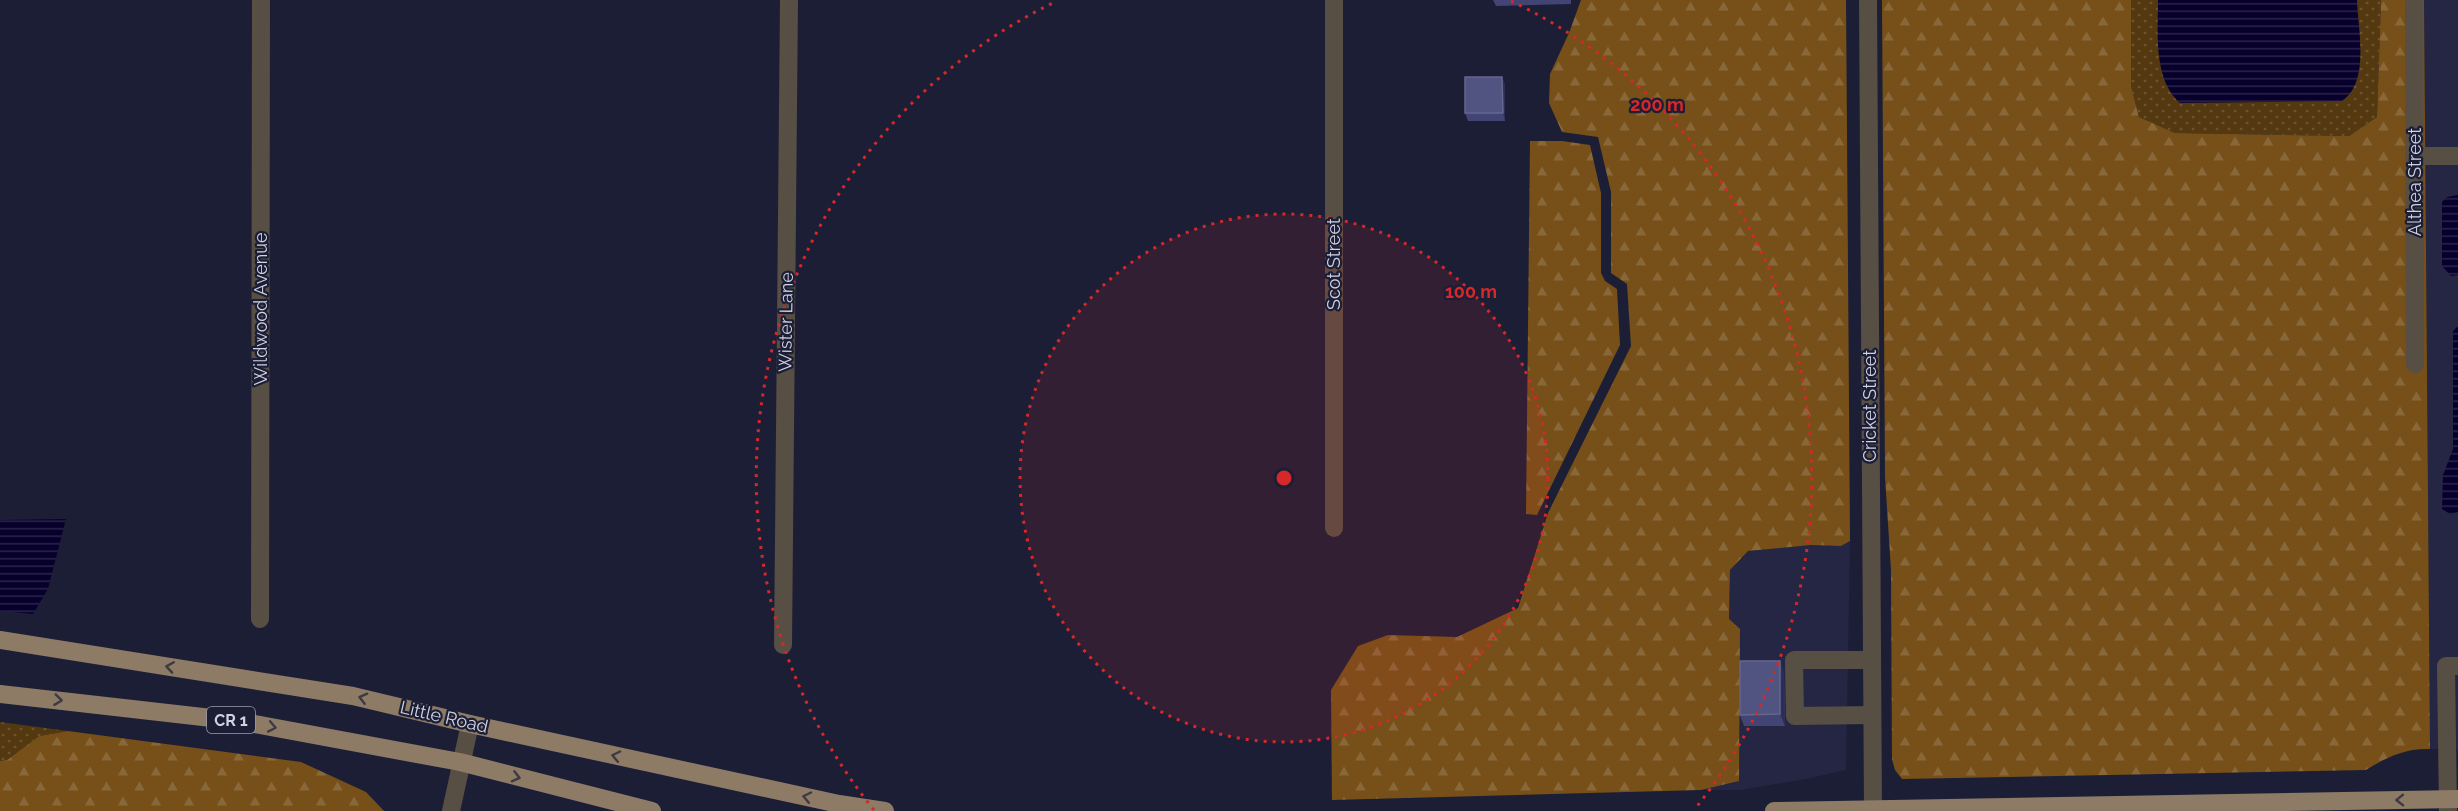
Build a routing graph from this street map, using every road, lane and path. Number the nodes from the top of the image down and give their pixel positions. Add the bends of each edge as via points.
1 (261, 0) edge
2 (789, 0) edge
3 (1334, 0) edge
4 (1868, 0) edge
5 (2414, 0) edge
6 (2414, 156) junction
7 (2458, 156) edge
8 (2415, 364) dead end
9 (1334, 528) dead end
10 (260, 619) dead end
11 (0, 640) edge
12 (783, 645) dead end
13 (1872, 660) junction
14 (2458, 666) edge
15 (0, 694) edge
16 (1872, 715) junction
17 (2452, 720) edge
18 (470, 724) junction
19 (460, 762) junction
20 (2452, 803) edge
21 (1873, 810) edge
22 (451, 811) edge
23 (652, 811) edge
24 (885, 811) edge
25 (1774, 811) edge

1 - 10 street, Wildwood Avenue
2 - 12 street, Wister Lane
3 - 9 street, Scot Street
4 - 13 street, Cricket Street
5 - 6 street, Althea Street
6 - 7 street
6 - 8 street, Althea Street
18 -> 11 main road, Little Road / CR 1 via 353,696
13 - 16 street, Cricket Street
13 - 16 street via 1794,660 1794,716
14 - 17 street via 2446,666
15 -> 19 main road, CR 1 via 238,721
16 - 21 street, Cricket Street
17 - 20 street
18 - 19 street
24 -> 18 main road, Little Road / CR 1
19 - 22 street
19 -> 23 main road, CR 1
20 -> 21 main road
21 - 25 main road

